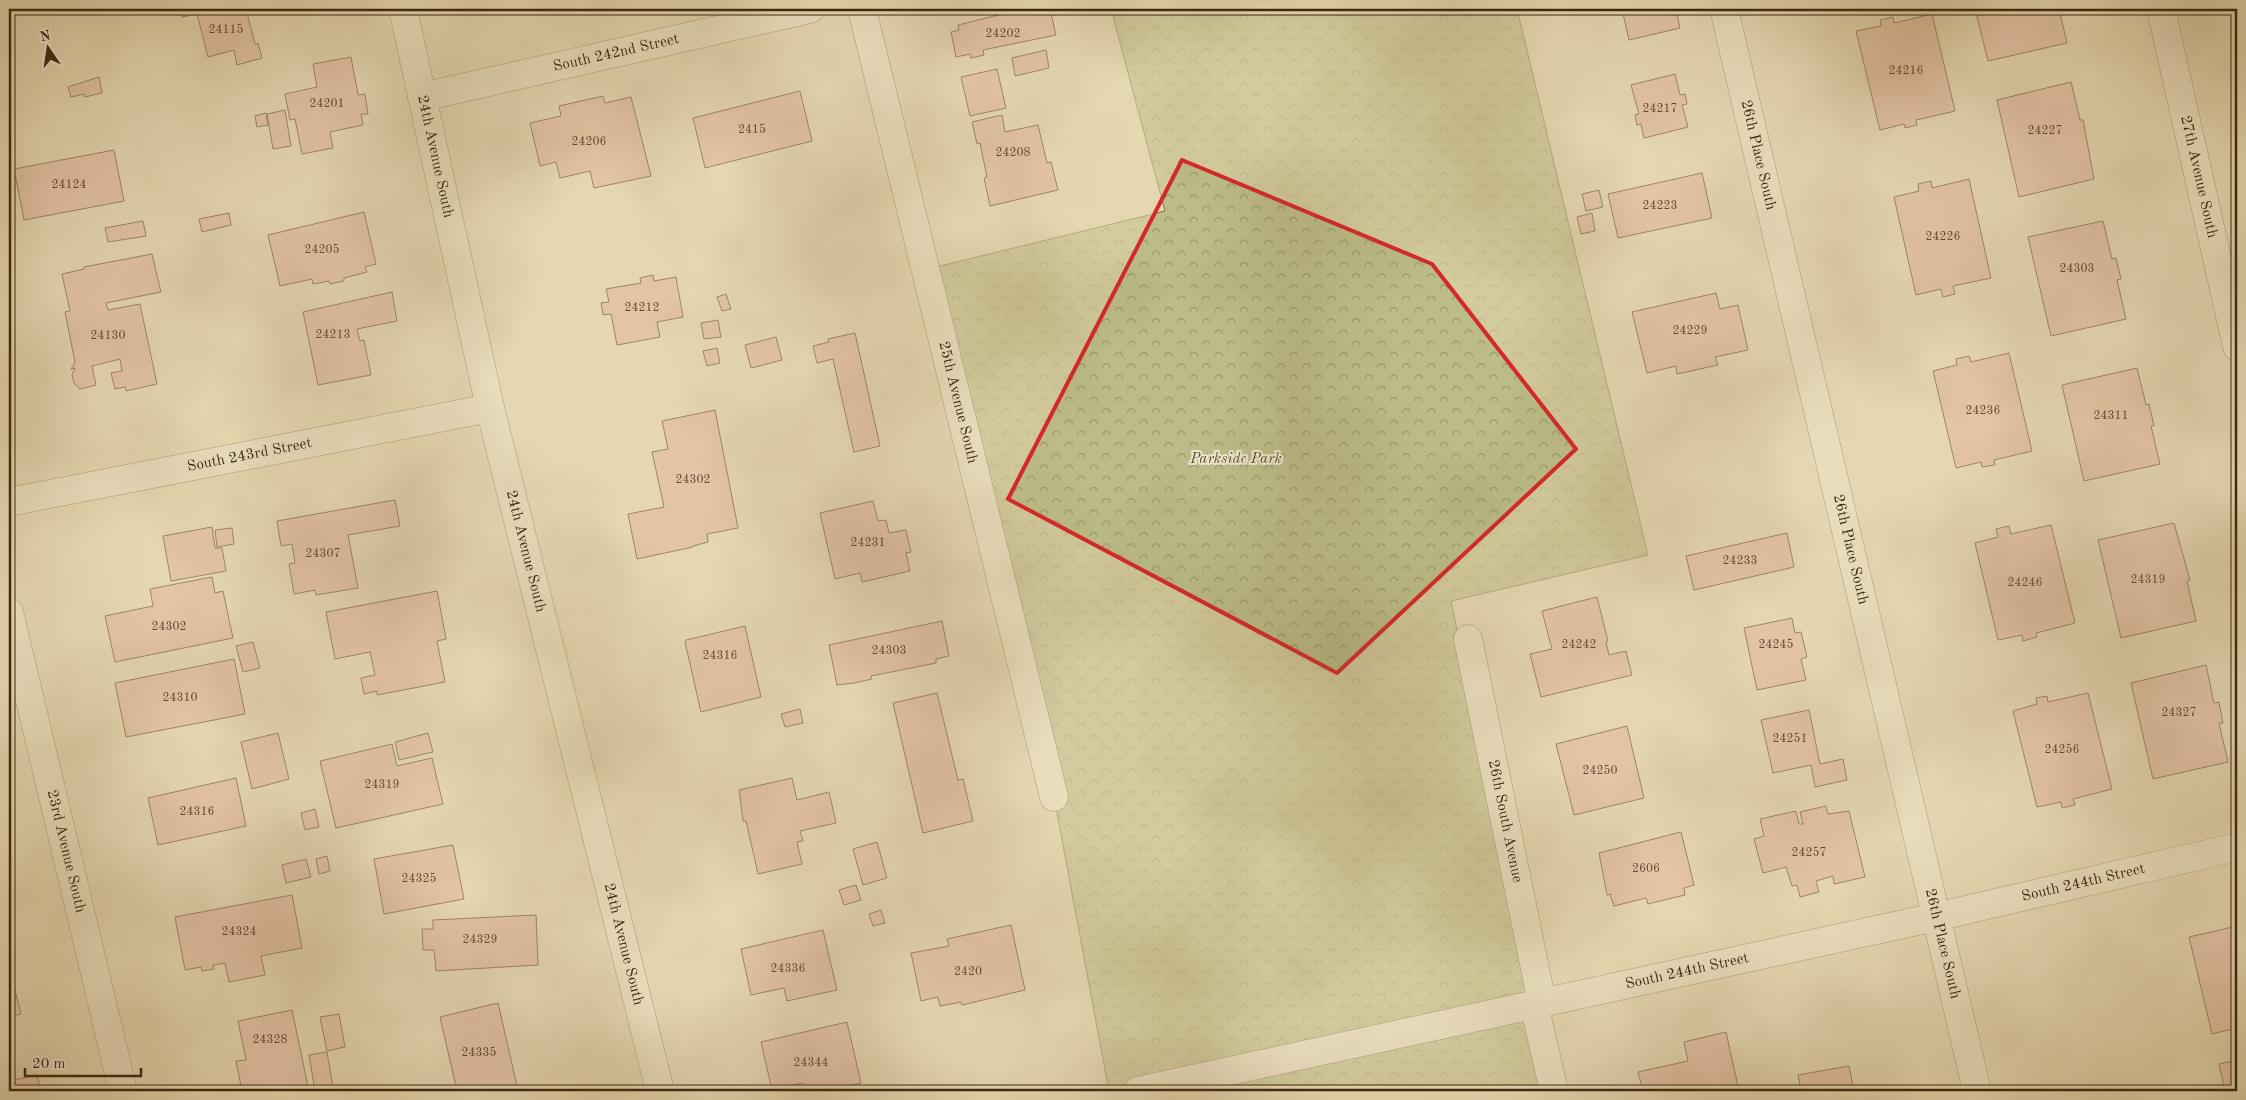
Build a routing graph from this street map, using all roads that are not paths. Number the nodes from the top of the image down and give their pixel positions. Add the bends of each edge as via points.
1 (403, 9) edge
2 (810, 9) edge
3 (862, 9) edge
4 (1724, 9) edge
5 (2161, 9) edge
6 (422, 97) junction
7 (2237, 347) edge
8 (490, 408) junction
9 (9, 502) edge
10 (9, 612) edge
11 (1468, 639) dead end
12 (1054, 797) dead end
13 (2237, 848) edge
14 (1936, 918) junction
15 (1538, 1003) junction
16 (123, 1091) edge
17 (660, 1091) edge
18 (1138, 1091) edge
19 (1554, 1091) edge
20 (1977, 1091) edge

1 - 6 street, 24th Avenue South
2 - 6 street, South 242nd Street
3 - 12 street, 25th Avenue South
4 - 14 street, 26th Place South
5 - 7 street, 27th Avenue South
6 - 8 street, 24th Avenue South
8 - 9 street, South 243rd Street
8 - 17 street, 24th Avenue South
10 - 16 street, 23rd Avenue South
11 - 15 street, 26th South Avenue
13 - 14 street, South 244th Street
14 - 15 street, South 244th Street
14 - 20 street, 26th Place South
15 - 18 street, South 244th Street
15 - 19 street, 26th South Avenue

